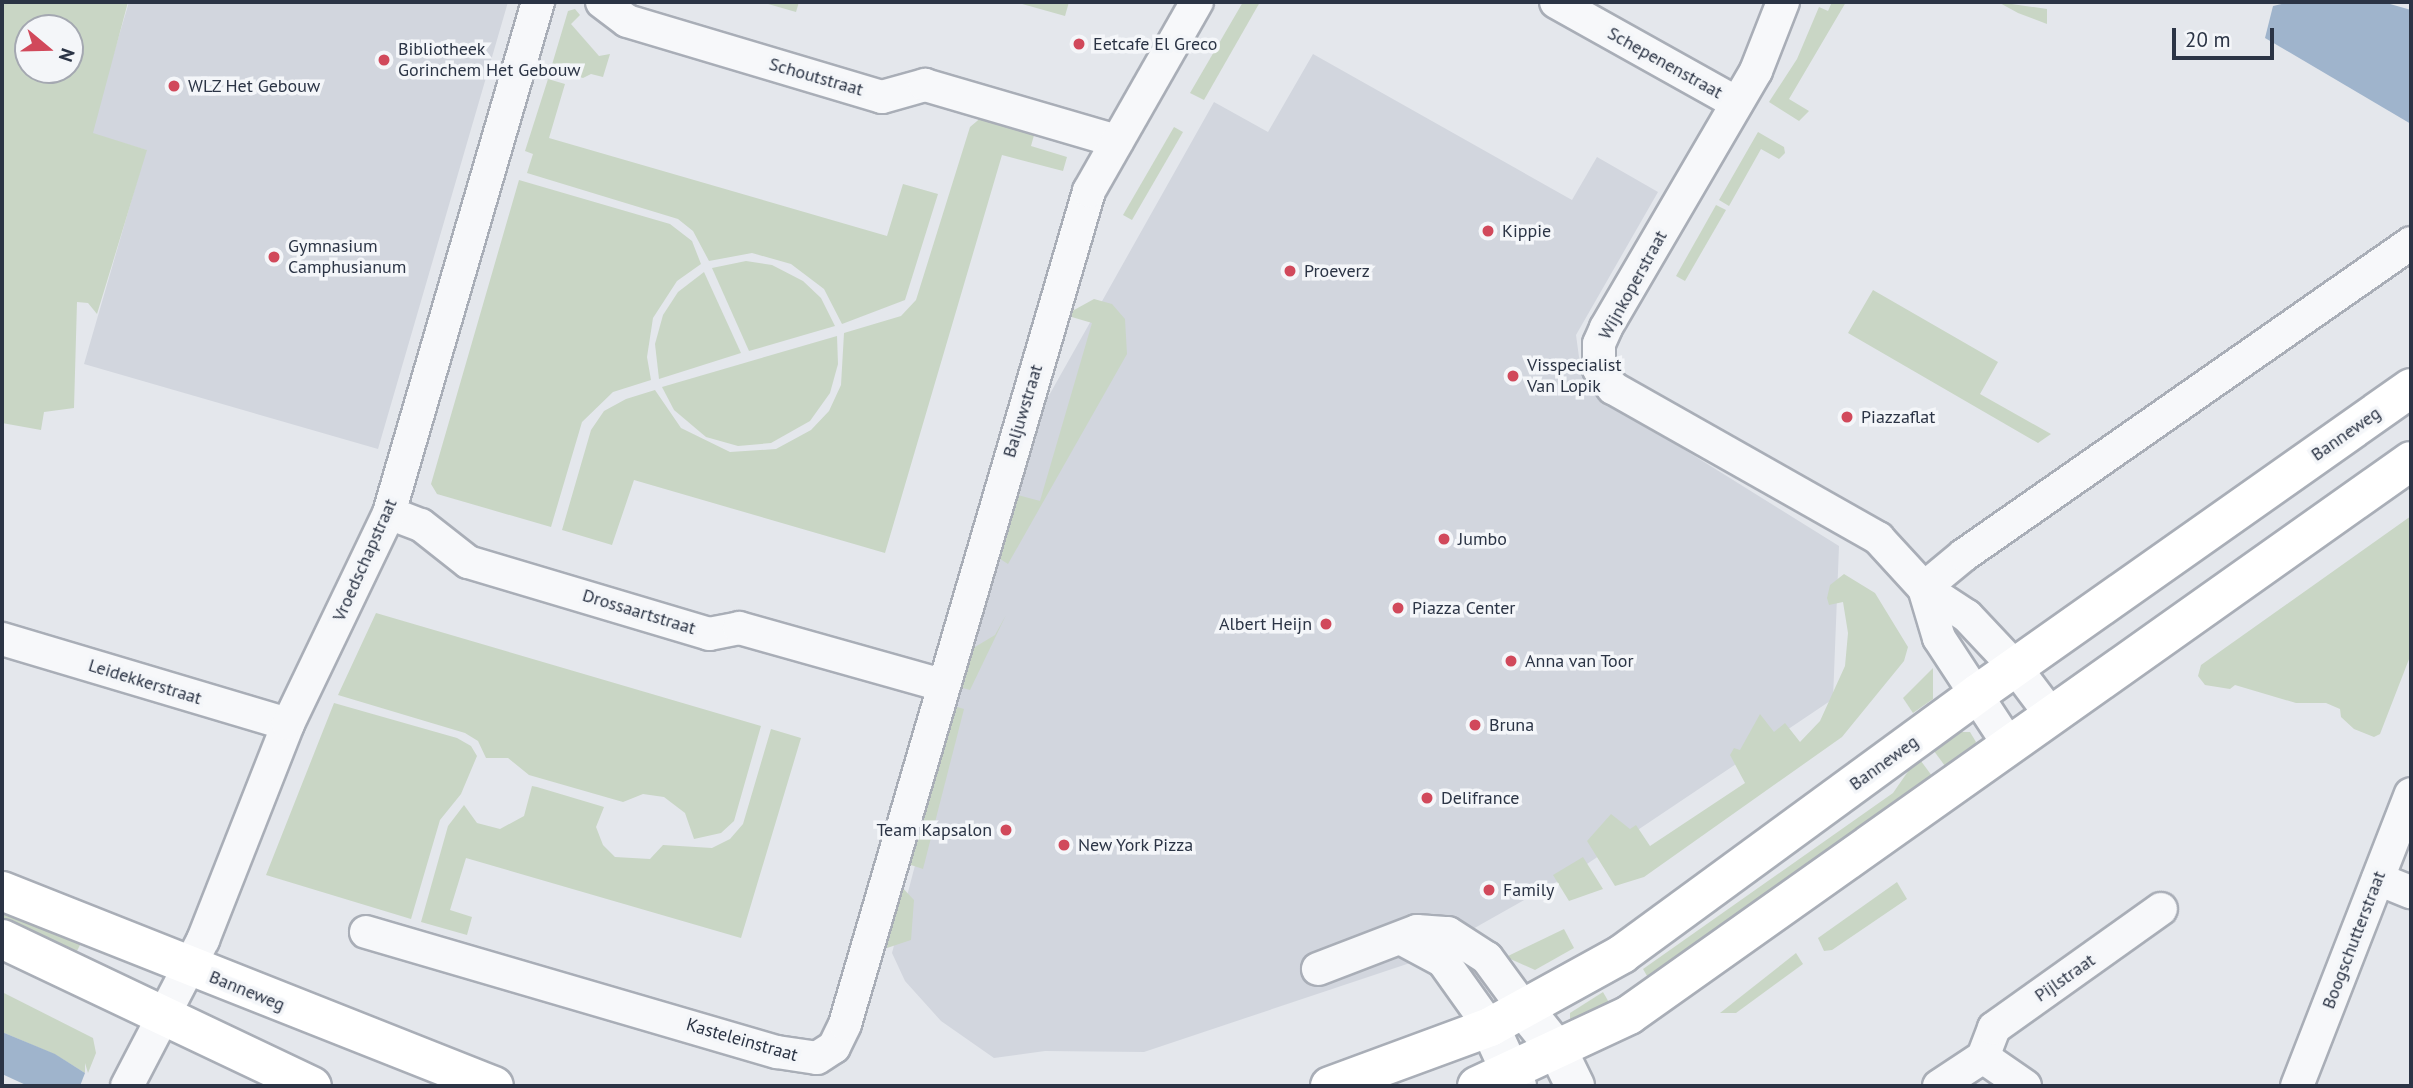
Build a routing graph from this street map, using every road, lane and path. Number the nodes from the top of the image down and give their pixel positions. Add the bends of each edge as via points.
1 (538, 2) edge
2 (602, 2) edge
3 (1197, 2) edge
4 (1556, 2) edge
5 (1783, 2) edge
6 (1737, 103) junction
7 (1117, 141) junction
8 (2411, 243) edge
9 (2411, 388) edge
10 (2411, 461) edge
11 (389, 513) junction
12 (1924, 588) junction
13 (2, 639) edge
14 (2015, 667) junction
15 (942, 685) junction
16 (1977, 694) junction
17 (2051, 715) junction
18 (288, 724) junction
19 (2008, 745) junction
20 (2411, 794) edge
21 (2378, 879) junction
22 (2, 891) edge
23 (2411, 892) edge
24 (2161, 909) dead end
25 (366, 932) dead end
26 (2, 939) edge
27 (1402, 939) junction
28 (188, 968) junction
29 (1318, 969) dead end
30 (1525, 1010) junction
31 (162, 1017) junction
32 (1490, 1027) junction
33 (1558, 1051) junction
34 (1983, 1057) junction
35 (1515, 1079) edge
36 (128, 1086) edge
37 (312, 1086) edge
38 (494, 1086) edge
39 (1330, 1086) edge
40 (1477, 1086) edge
41 (1575, 1086) edge
42 (1939, 1086) edge
43 (2025, 1086) edge
44 (2297, 1086) edge

1 - 11 street, Vroedschapstraat
2 - 7 street, Schoutstraat via 627,22 882,97 925,85
3 - 7 street, Baljuwstraat
4 - 6 street, Schepenenstraat
5 - 6 street, Wijnkoperstraat via 1756,71
6 - 12 street, Wijnkoperstraat via 1606,328 1599,344 1599,369 1613,388 1878,538
7 - 15 street, Baljuwstraat via 1086,201
8 - 12 street via 1964,555
9 - 14 main road, Banneweg
10 - 17 main road
11 - 15 street, Drossaartstraat via 421,525 468,562 709,634 739,628
11 - 18 street, Vroedschapstraat
12 - 14 street, Wijnkoperstraat via 1967,616
12 - 16 street, Wijnkoperstraat via 1940,638
13 - 18 street, Leidekkerstraat
14 - 16 main road, Banneweg
14 - 17 street, Wijnkoperstraat
15 - 25 street, Kasteleinstraat via 845,1024 827,1053 807,1058 777,1052
16 - 19 street, Wijnkoperstraat
16 - 30 main road, Banneweg via 1635,945
17 - 19 main road
18 - 28 street, Vroedschapstraat
19 - 33 main road via 1953,789 1650,1001
20 - 21 street, Boogschutterstraat
21 - 23 street
21 - 44 street, Boogschutterstraat
22 - 28 main road, Banneweg
24 - 34 street, Pijlstraat via 1994,1028
26 - 31 main road
27 - 29 street
27 - 30 street via 1429,929 1463,940 1487,958
27 - 32 street via 1443,961
28 - 31 street, Vroedschapstraat
28 - 38 main road, Banneweg
30 - 32 main road, Banneweg
30 - 33 street
31 - 36 street, Vroedschapstraat
31 - 37 main road
32 - 35 street
32 - 39 main road, Banneweg
33 - 35 main road
33 - 41 street
34 - 42 street
34 - 43 street
35 - 40 main road

